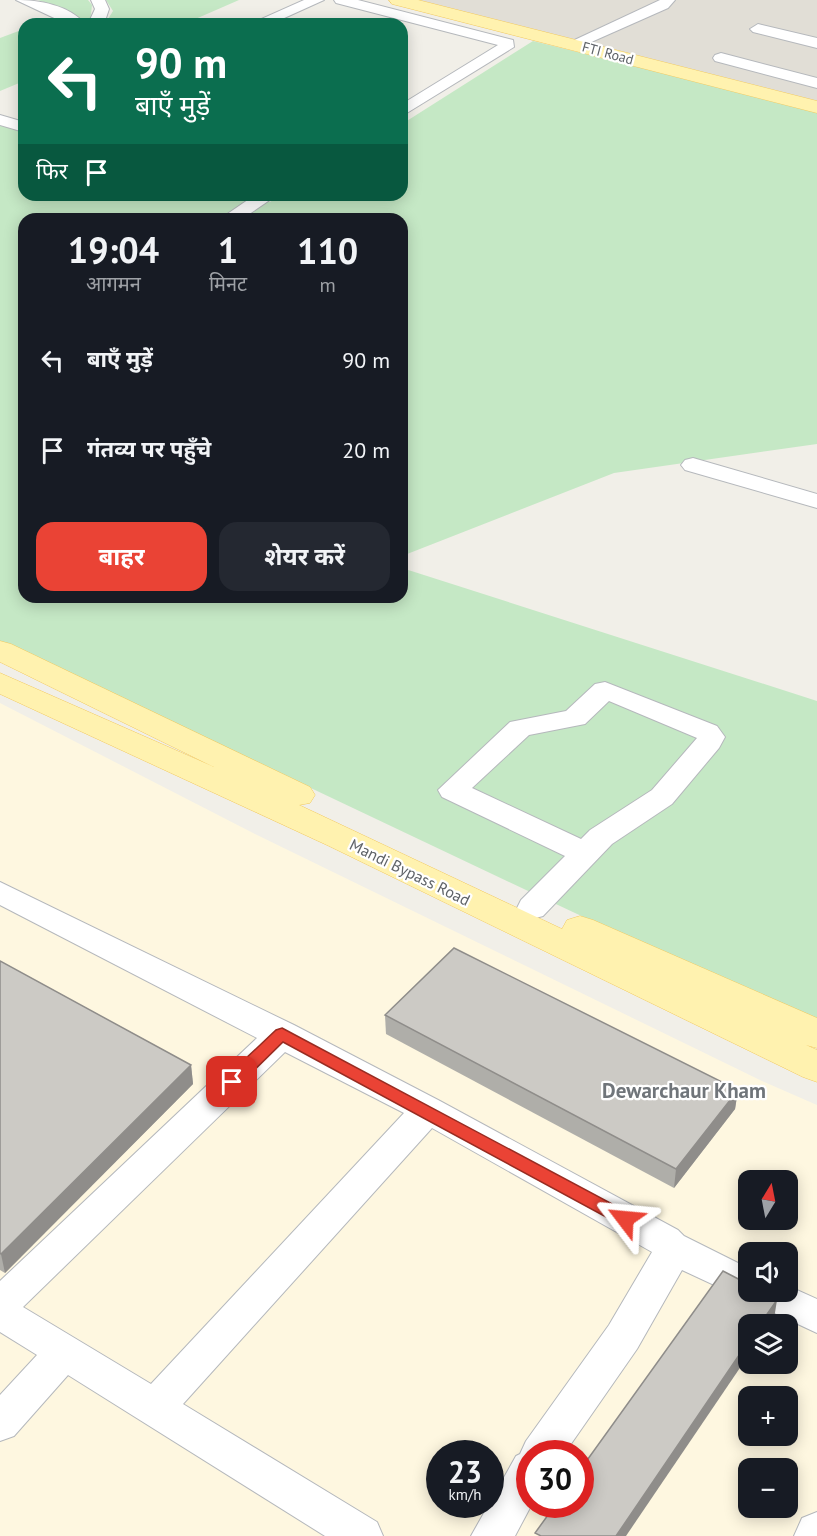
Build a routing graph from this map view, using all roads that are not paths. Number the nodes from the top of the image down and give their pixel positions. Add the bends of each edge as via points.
1 (23, 0) edge
2 (98, 0) edge
3 (317, 0) edge
4 (341, 0) edge
5 (668, 0) edge
6 (394, 6) edge
7 (68, 18) edge
8 (98, 18) edge
9 (273, 18) edge
10 (373, 18) edge
11 (758, 29) dead end
12 (817, 43) edge
13 (574, 44) junction
14 (721, 58) dead end
15 (816, 82) edge
16 (408, 107) edge
17 (817, 108) edge
18 (256, 201) edge
19 (238, 213) edge
20 (693, 465) dead end
21 (817, 501) edge
22 (0, 650) edge
23 (0, 682) edge
24 (585, 853) junction
25 (0, 892) edge
26 (532, 908) junction
27 (282, 1034) junction
28 (817, 1034) edge
29 (817, 1067) edge
30 (428, 1110) junction
31 (671, 1248) junction
32 (738, 1279) edge
33 (785, 1302) edge
34 (0, 1305) edge
35 (0, 1312) edge
36 (817, 1317) edge
37 (64, 1352) junction
38 (154, 1408) junction
39 (0, 1423) edge
40 (550, 1440) edge
41 (516, 1494) edge
42 (362, 1536) edge
43 (492, 1536) edge

1 - 7 street
2 - 8 street via 102,9
3 - 9 street
4 - 6 street
5 - 13 street
6 - 10 street
6 - 13 main road, FTI Road
6 - 16 street via 507,43
11 - 12 street
13 - 17 main road, FTI Road
14 - 15 street
18 - 19 street
20 - 21 street
22 - 26 main road, Mandi Bypass Road
23 - 29 main road, Mandi Bypass Road via 341,838
24 - 24 street via 452,790 520,728 576,718 605,690 707,732 709,742 662,797
24 - 26 street
25 - 27 street
26 - 28 main road, Mandi Bypass Road
27 - 30 street
27 - 34 street
30 - 31 street via 665,1241
30 - 38 street
31 - 32 street
31 - 40 street via 670,1257 623,1338
33 - 36 street
35 - 37 street
37 - 38 street
37 - 39 street
38 - 42 street
41 - 43 street

